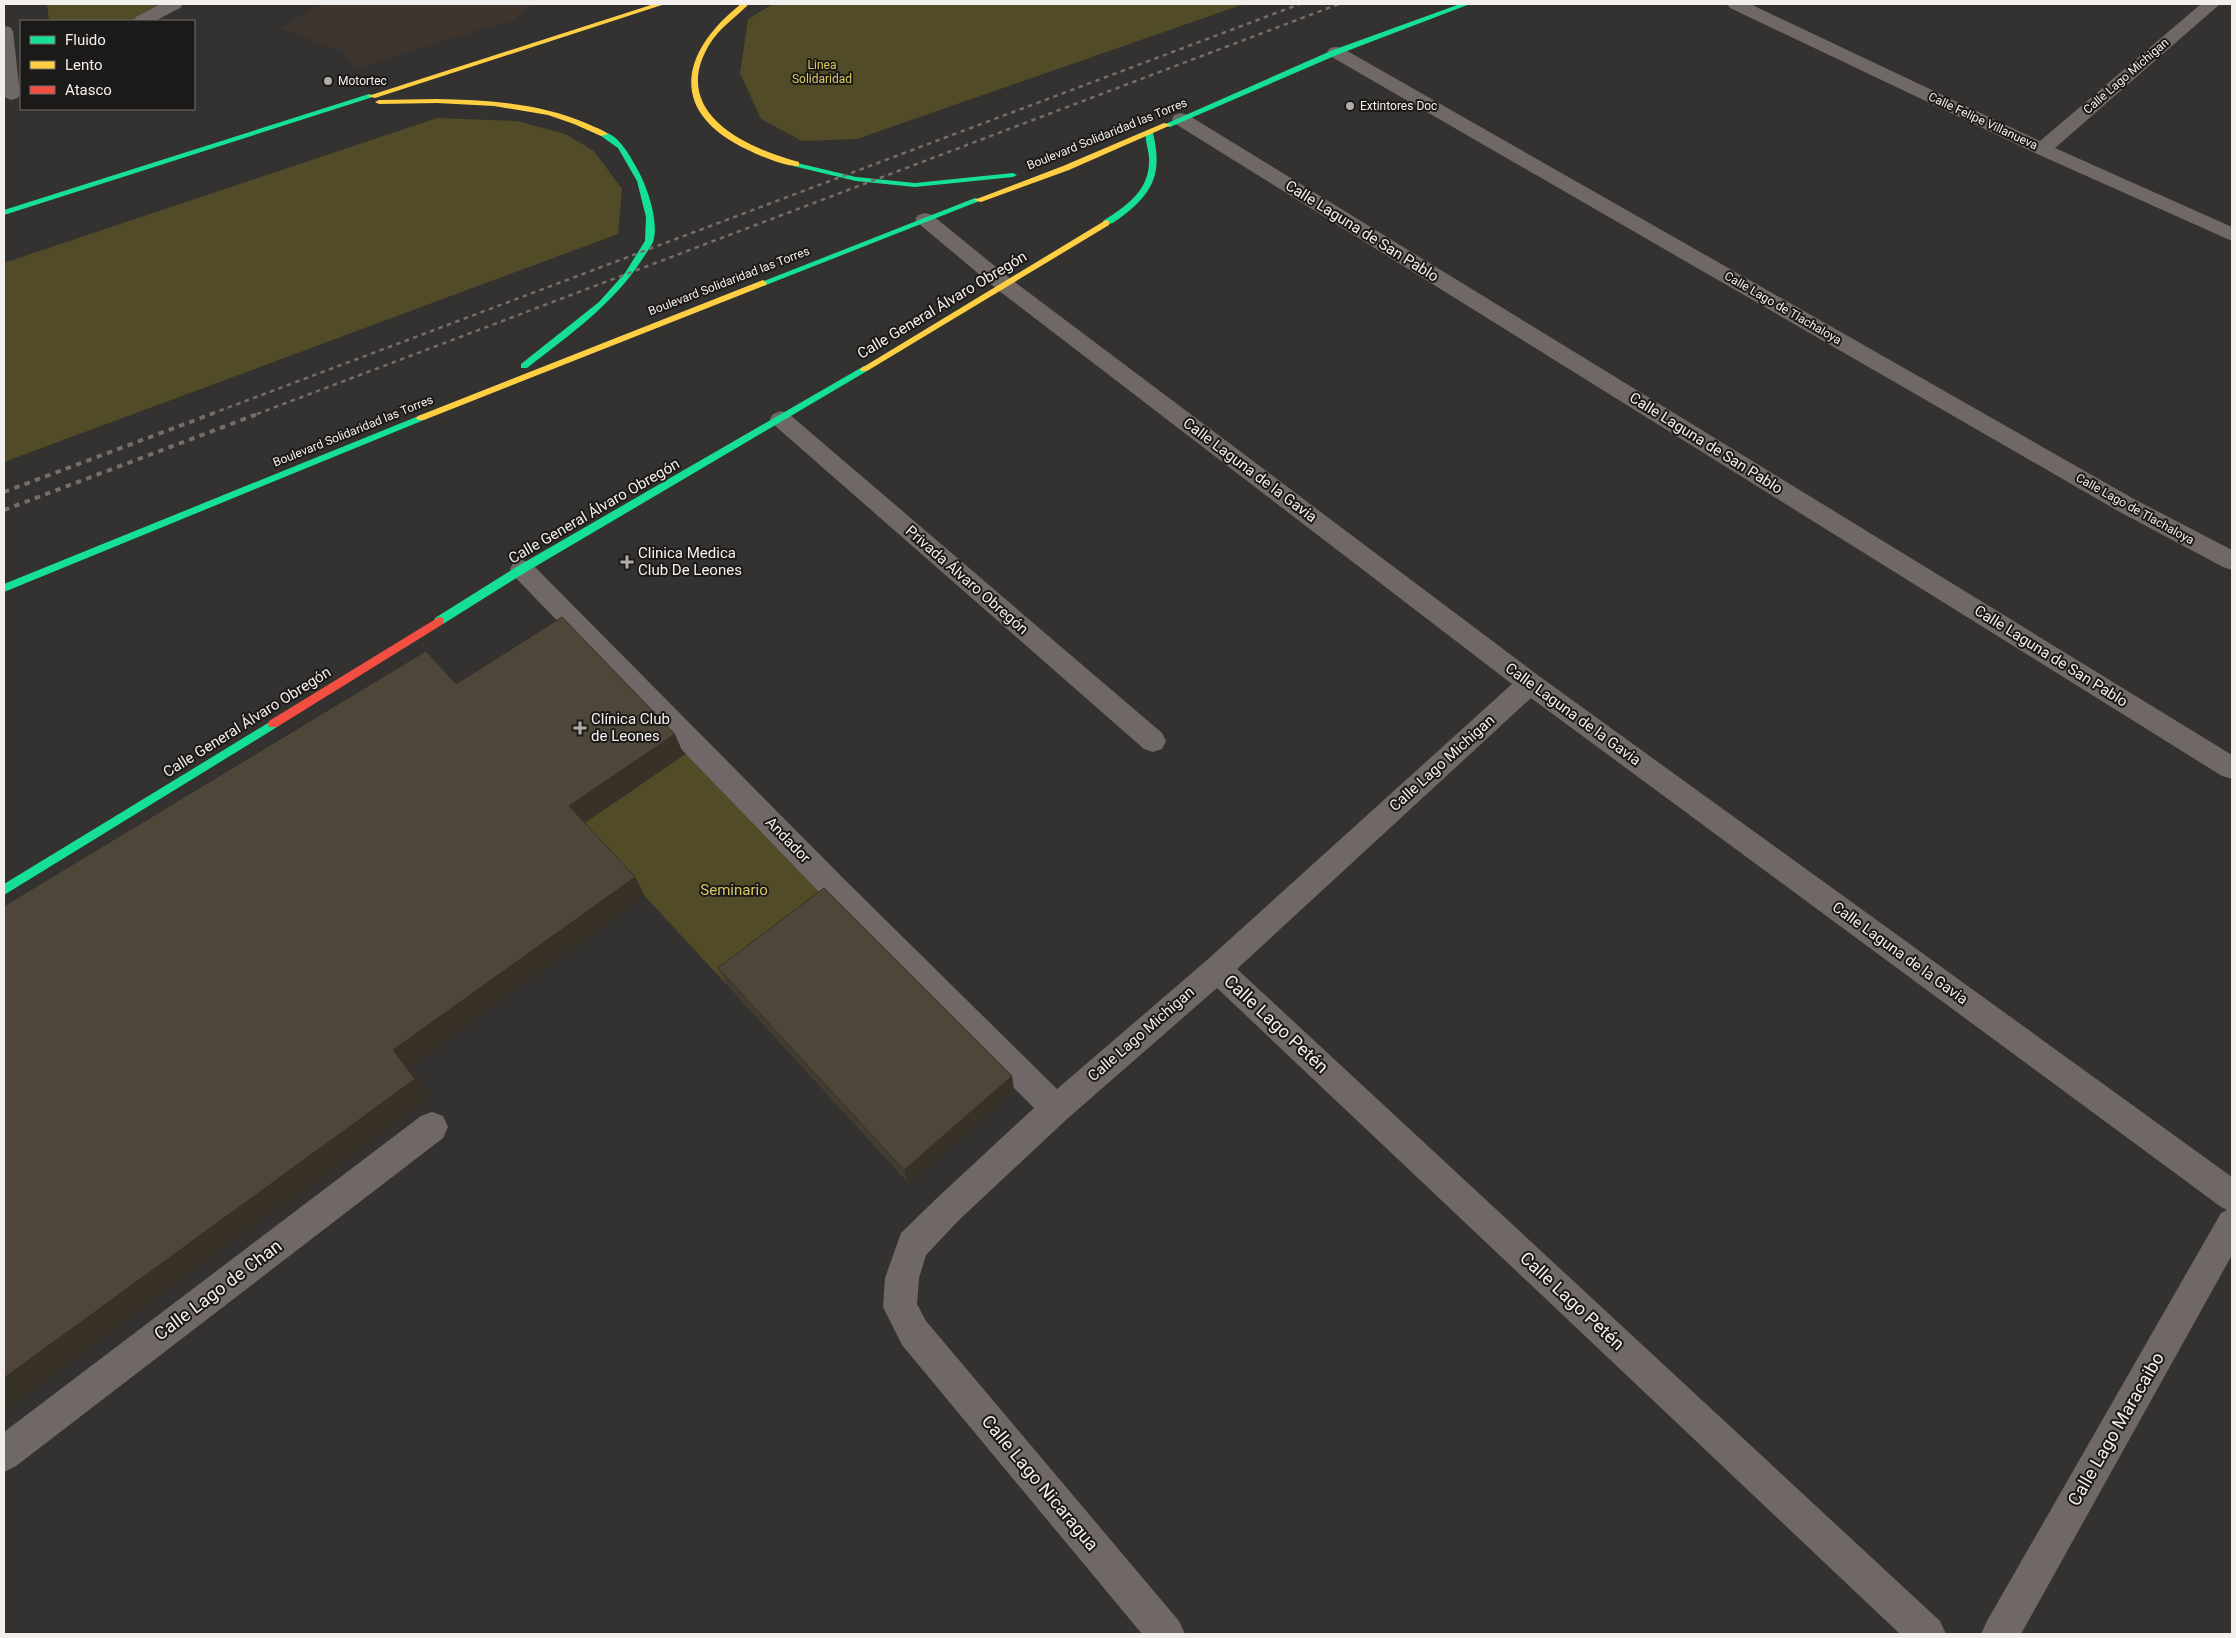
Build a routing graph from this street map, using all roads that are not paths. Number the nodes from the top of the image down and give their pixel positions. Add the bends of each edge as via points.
1 (174, 4) edge
2 (661, 4) edge
3 (745, 4) edge
4 (1466, 4) edge
5 (1736, 4) edge
6 (2211, 4) edge
7 (144, 20) edge
8 (4, 31) edge
9 (1336, 52) junction
10 (12, 93) edge
11 (346, 103) junction
12 (1180, 119) junction
13 (1150, 133) junction
14 (2042, 149) junction
15 (1066, 168) junction
16 (4, 213) edge
17 (925, 218) junction
18 (2232, 235) edge
19 (1005, 285) junction
20 (495, 388) junction
21 (781, 419) junction
22 (2232, 561) edge
23 (522, 569) junction
24 (4, 588) edge
25 (1530, 683) junction
26 (1153, 741) dead end
27 (2232, 768) edge
28 (4, 890) edge
29 (1216, 968) junction
30 (1056, 1109) junction
31 (432, 1127) dead end
32 (2232, 1196) edge
33 (2232, 1224) edge
34 (914, 1333) joint
35 (4, 1454) edge
36 (1166, 1634) edge
37 (1927, 1634) edge
38 (2000, 1634) edge

1 - 7 street
2 - 11 main road
3 - 15 main road via 721,22 708,41 694,66 692,87 699,107 708,118 738,142 788,162 886,184 958,182
4 - 9 main road, Boulevard Solidaridad las Torres
5 - 14 street, Calle Felipe Villanueva
6 - 14 street, Calle Lago Michigan
8 - 10 street
9 - 12 main road, Boulevard Solidaridad las Torres
9 - 22 street, Calle Lago de Tlachaloya via 2126,505
11 - 16 main road
11 - 20 main road via 472,99 504,102 557,114 617,142 645,186 649,201 649,240 634,267 612,296 587,318
12 - 13 main road, Boulevard Solidaridad las Torres
12 - 27 street, Calle Laguna de San Pablo
13 - 15 main road, Boulevard Solidaridad las Torres
13 - 19 main road, Calle General Álvaro Obregón via 1156,165 1144,195 1125,211
14 - 18 street, Calle Felipe Villanueva
15 - 17 main road, Boulevard Solidaridad las Torres
17 - 19 street, Calle Laguna de la Gavia
17 - 20 main road, Boulevard Solidaridad las Torres
19 - 21 main road, Calle General Álvaro Obregón
19 - 25 street, Calle Laguna de la Gavia
20 - 24 main road, Boulevard Solidaridad las Torres
21 - 23 main road, Calle General Álvaro Obregón
21 - 26 street, Privada Álvaro Obregón
23 - 28 main road, Calle General Álvaro Obregón
23 - 30 street, Andador
25 - 29 street, Calle Lago Michigan
25 - 32 street, Calle Laguna de la Gavia
29 - 30 street, Calle Lago Michigan
29 - 37 street, Calle Lago Petén
30 - 34 street, Calle Lago Michigan via 913,1245 902,1278 900,1308
31 - 35 street, Calle Lago de Chan
33 - 38 street, Calle Lago Maracaibo
34 - 36 street, Calle Lago Nicaragua

